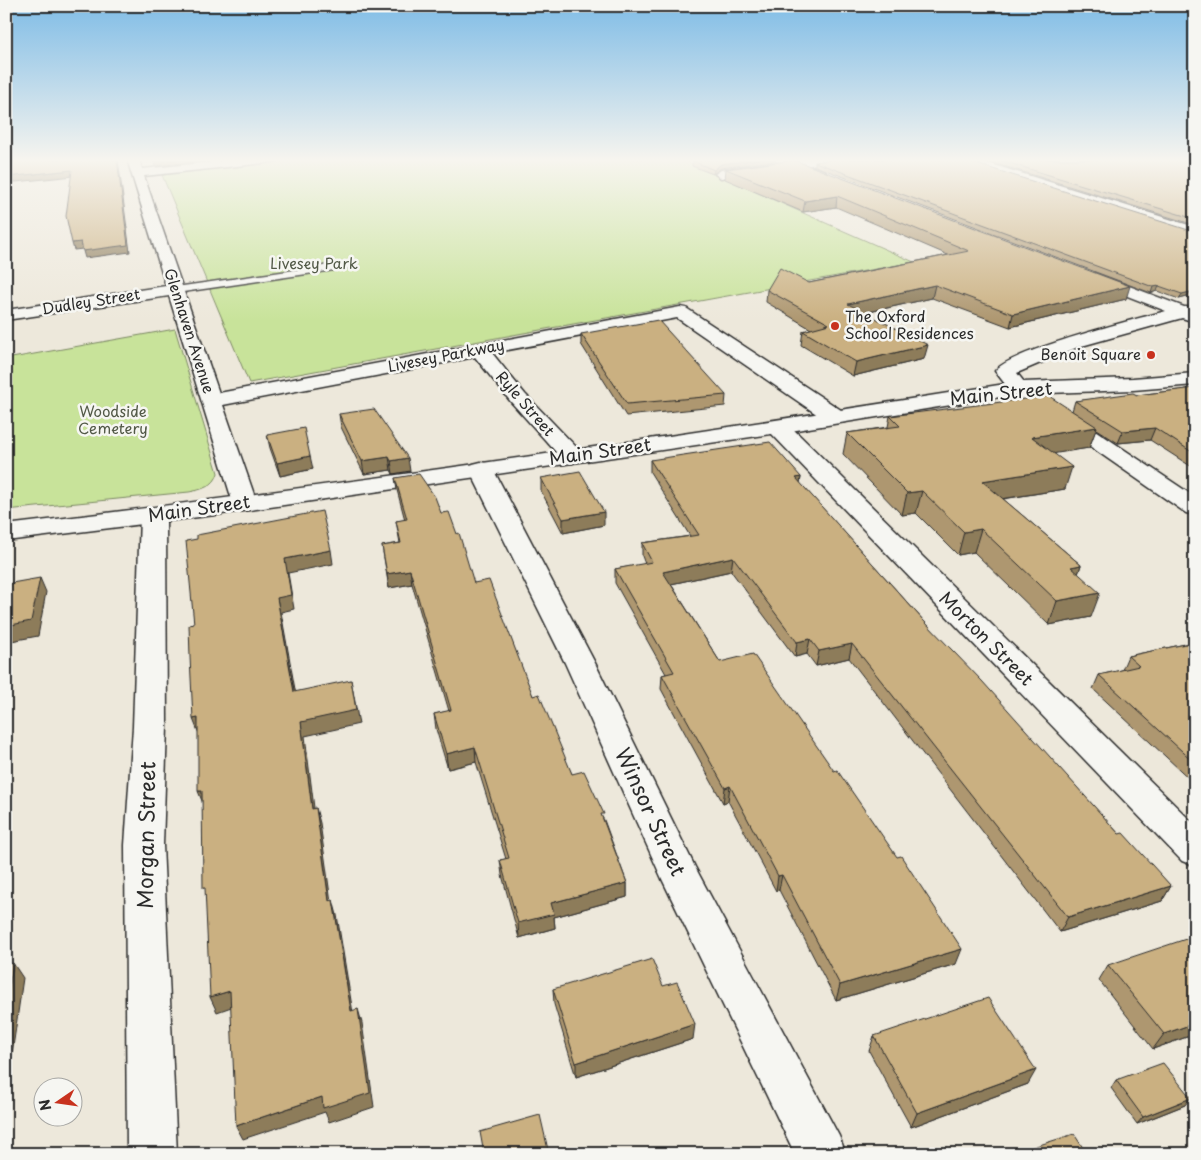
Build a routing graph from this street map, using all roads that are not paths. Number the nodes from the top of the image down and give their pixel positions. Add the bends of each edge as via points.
1 (151, 213) edge
2 (1136, 213) edge
3 (1176, 213) edge
4 (1148, 217) junction
5 (1195, 232) edge
6 (351, 265) dead end
7 (1083, 274) edge
8 (176, 290) junction
9 (1191, 313) edge
10 (6, 315) edge
11 (479, 350) junction
12 (1195, 379) edge
13 (1019, 388) junction
14 (212, 401) junction
15 (836, 417) junction
16 (778, 427) junction
17 (572, 456) junction
18 (481, 469) junction
19 (245, 503) junction
20 (1195, 508) edge
21 (153, 516) junction
22 (6, 533) edge
23 (1195, 850) edge
24 (152, 1154) edge
25 (822, 1154) edge

1 - 8 street, Glenhaven Avenue
2 - 4 street
3 - 4 street
4 - 5 street
6 - 8 lane
7 - 9 street
8 - 10 street, Dudley Street
8 - 14 street, Glenhaven Avenue
9 - 13 street via 1112,331 1027,360 1005,371
11 - 14 street, Livesey Parkway
11 - 15 street, Livesey Parkway via 680,312
11 - 17 street, Ryle Street
12 - 13 street, Main Street
13 - 15 street, Main Street
13 - 20 street
14 - 19 street, Glenhaven Avenue
15 - 16 street, Main Street
16 - 17 street, Main Street
16 - 23 street, Morton Street
17 - 18 street, Main Street
18 - 19 street, Main Street
18 - 25 street, Winsor Street via 580,663 682,879
19 - 21 street, Main Street
21 - 22 street, Main Street
21 - 24 street, Morgan Street via 150,727 144,845

